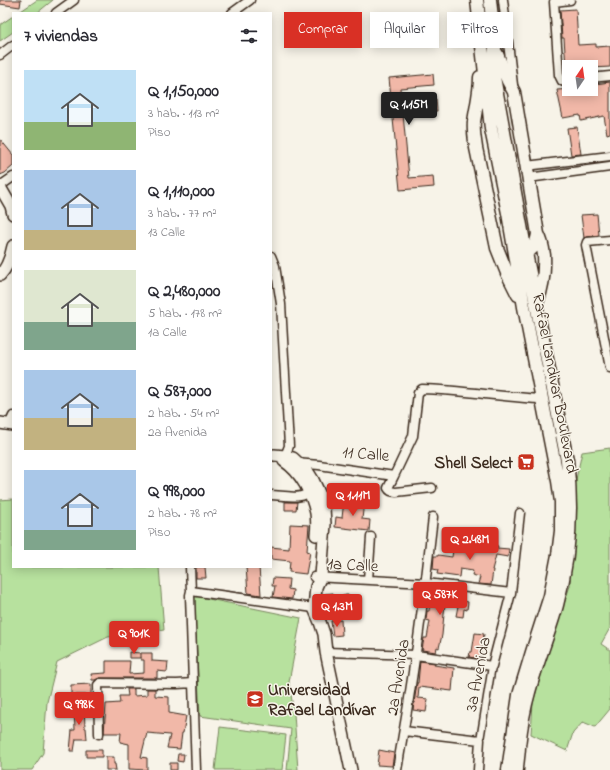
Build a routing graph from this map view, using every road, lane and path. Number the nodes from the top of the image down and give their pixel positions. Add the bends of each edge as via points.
1 (74, 0) edge
2 (250, 0) edge
3 (477, 0) edge
4 (490, 0) edge
5 (503, 0) edge
6 (570, 0) edge
7 (57, 12) edge
8 (233, 12) edge
9 (491, 12) edge
10 (12, 46) edge
11 (495, 48) edge
12 (495, 48) edge
13 (0, 55) edge
14 (610, 76) edge
15 (598, 77) edge
16 (562, 81) edge
17 (514, 92) junction
18 (610, 156) edge
19 (598, 157) junction
20 (562, 162) junction
21 (526, 166) junction
22 (610, 167) edge
23 (600, 168) junction
24 (564, 174) junction
25 (12, 178) edge
26 (528, 178) junction
27 (0, 187) edge
28 (12, 210) edge
29 (538, 234) junction
30 (610, 240) edge
31 (497, 248) junction
32 (12, 249) edge
33 (520, 254) junction
34 (272, 258) edge
35 (0, 275) edge
36 (537, 305) junction
37 (524, 307) junction
38 (610, 368) edge
39 (542, 399) junction
40 (272, 455) edge
41 (286, 459) junction
42 (298, 463) junction
43 (394, 476) junction
44 (314, 480) junction
45 (432, 488) dead end
46 (309, 492) junction
47 (272, 495) edge
48 (520, 513) dead end
49 (433, 517) dead end
50 (371, 537) dead end
51 (190, 568) edge
52 (368, 580) junction
53 (317, 581) junction
54 (426, 583) junction
55 (191, 591) junction
56 (511, 593) junction
57 (314, 608) junction
58 (326, 652) junction
59 (416, 655) junction
60 (492, 666) junction
61 (193, 683) junction
62 (404, 731) junction
63 (99, 734) dead end
64 (480, 740) junction
65 (196, 770) edge
66 (351, 770) edge
67 (397, 770) edge
68 (478, 770) edge
69 (508, 770) edge
70 (517, 770) edge

1 - 7 street
2 - 8 street
3 - 31 main road via 474,22 480,82 474,132
3 - 33 main road, Rafael Landivar Boulevard via 491,129 508,213
4 - 9 main road, Rafael Landivar Boulevard
5 - 17 street
6 - 16 street via 554,2 559,75
10 - 13 street
11 - 33 main road, Rafael Landivar Boulevard via 494,77
12 - 17 main road
14 - 15 street
17 - 21 main road
18 - 19 street
19 - 20 street
19 - 23 street
20 - 21 street
20 - 24 street
21 - 26 main road
22 - 23 street
23 - 24 street
24 - 26 street
25 - 27 street
26 - 29 main road
27 - 28 street
29 - 33 main road via 535,246
29 - 36 main road via 543,247 544,274
30 - 38 street via 587,242 586,245
31 - 33 main road via 508,255
31 - 37 main road
32 - 35 street
33 - 36 main road, Rafael Landivar Boulevard
33 - 37 main road, Rafael Landivar Boulevard
34 - 41 street via 281,304 289,446
36 - 70 main road, Rafael Landivar Boulevard via 567,460 570,519 563,580 529,691
37 - 39 main road, Rafael Landivar Boulevard
39 - 43 street, 11 Calle via 422,389 418,393 413,436
39 - 69 main road, Rafael Landivar Boulevard via 558,481 561,531 550,596 519,695
40 - 41 street
41 - 42 street via 293,458
41 - 46 street
42 - 43 street, 11 Calle
42 - 44 street
43 - 45 street via 388,488 391,492
44 - 46 street
44 - 53 street via 324,508 325,524
46 - 47 street via 299,497
46 - 53 street via 317,524
48 - 56 street, 3a Avenida
49 - 54 street, 2a Avenida
50 - 52 street
51 - 55 street
52 - 53 street, 1a Calle
52 - 54 street, 1a Calle
53 - 57 street
54 - 56 street, 1a Calle
54 - 59 street, 2a Avenida
55 - 57 street
55 - 61 street
56 - 60 street, 3a Avenida
57 - 58 street via 324,634
58 - 59 street
58 - 66 street
59 - 60 street
59 - 62 street, 2a Avenida
60 - 64 street, 3a Avenida
61 - 63 street via 100,683
61 - 65 street
62 - 64 street
62 - 67 street, 2a Avenida
64 - 68 street, 3a Avenida

